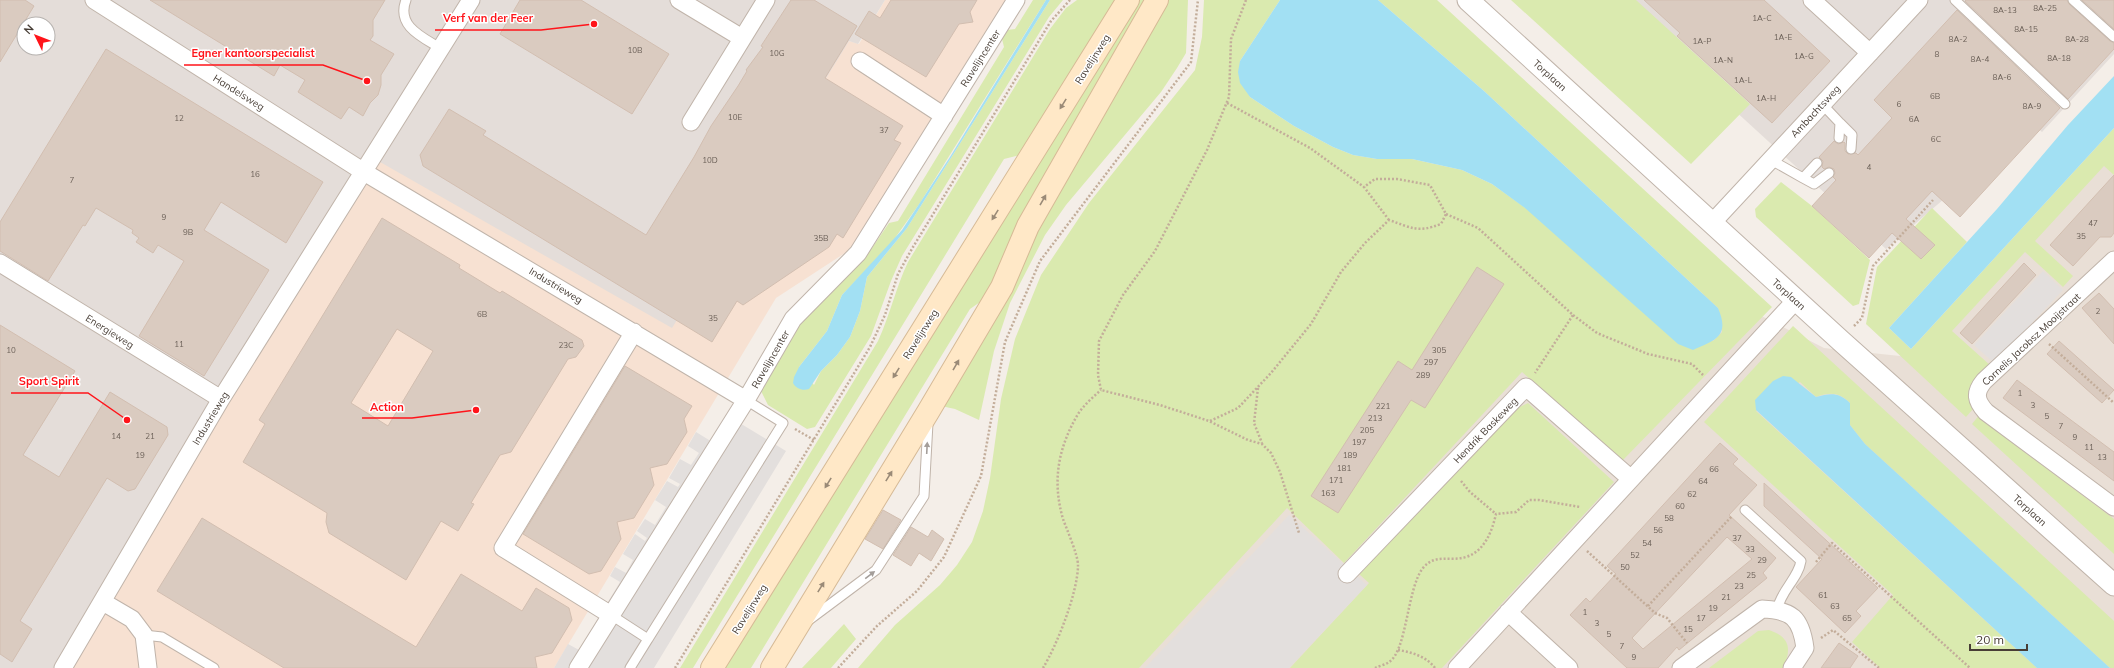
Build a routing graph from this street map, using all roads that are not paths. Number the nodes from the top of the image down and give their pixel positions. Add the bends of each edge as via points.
1 (94, 0) edge
2 (406, 0) edge
3 (471, 0) edge
4 (679, 0) edge
5 (766, 0) edge
6 (1016, 0) edge
7 (1128, 0) edge
8 (1157, 0) edge
9 (1468, 0) edge
10 (1812, 0) edge
11 (1919, 0) edge
12 (1955, 0) edge
13 (2073, 0) edge
14 (2114, 37) edge
15 (742, 38) junction
16 (440, 48) junction
17 (1870, 53) junction
18 (860, 61) dead end
19 (1822, 104) junction
20 (2065, 104) dead end
21 (944, 116) junction
22 (691, 122) dead end
23 (1840, 123) junction
24 (1839, 138) dead end
25 (1851, 149) dead end
26 (1770, 160) junction
27 (1817, 163) dead end
28 (364, 172) junction
29 (1829, 173) dead end
30 (1803, 178) junction
31 (1712, 223) junction
32 (0, 263) edge
33 (2113, 263) edge
34 (1796, 300) junction
35 (634, 332) junction
36 (221, 399) junction
37 (746, 400) junction
38 (928, 412) junction
39 (1631, 479) junction
40 (2114, 507) edge
41 (1745, 510) road end
42 (1347, 574) dead end
43 (2114, 585) edge
44 (103, 602) junction
45 (1777, 610) junction
46 (1508, 612) junction
47 (611, 615) junction
48 (794, 631) junction
49 (144, 635) junction
50 (648, 640) junction
51 (64, 668) edge
52 (148, 668) edge
53 (214, 668) edge
54 (578, 668) edge
55 (630, 668) edge
56 (712, 668) edge
57 (772, 668) edge
58 (1457, 668) edge
59 (1569, 668) edge
60 (1680, 668) edge
61 (1792, 668) edge

1 - 28 street, Handelsweg
2 - 16 lane via 403,8 405,23 415,33
3 - 16 street, Industrieweg
4 - 15 street
5 - 15 street
6 - 21 street, Ravelijncenter
7 -> 56 main road, Ravelijnweg
38 -> 8 main road via 1002,287 1028,226
9 - 31 street, Torplaan
10 - 17 street
11 - 17 street, Ambachtsweg
12 - 20 lane
13 - 14 lane
15 - 22 street
16 - 28 street, Industrieweg
17 - 19 street, Ambachtsweg
18 - 21 street
19 - 23 lane
19 - 26 street, Ambachtsweg
21 - 37 street, Ravelijncenter via 858,252 793,319
23 - 24 lane
23 - 25 lane via 1852,135
26 - 30 lane
26 - 31 street, Ambachtsweg
27 - 30 lane
28 - 35 street, Industrieweg
28 - 36 street, Industrieweg
29 - 30 lane via 1814,184
31 - 34 street, Torplaan
32 - 36 street, Energieweg
33 - 40 street, Cornelis Jacobsz Mooijstraat via 1984,381 1976,397 1986,412
34 - 39 street
34 - 43 street, Torplaan
35 - 37 street, Industrieweg
35 - 47 street via 503,548
36 - 44 street, Industrieweg
37 - 47 street, Ravelijncenter
37 - 50 lane via 783,423
48 -> 38 main road
48 -> 38 lane via 876,570 924,496
39 - 42 street, Hendrik Baskeweg via 1526,387
39 - 46 street
41 - 45 lane via 1801,561 1799,571 1783,594
44 - 49 street via 132,620
44 - 51 street, Industrieweg
45 - 60 street via 1762,609
45 - 61 street via 1794,616 1803,632 1805,648
46 - 58 street
46 - 59 street
47 - 50 lane
47 - 54 street, Ravelijncenter
48 - 57 main road
49 - 52 street
49 - 53 lane via 162,637
50 - 55 lane

